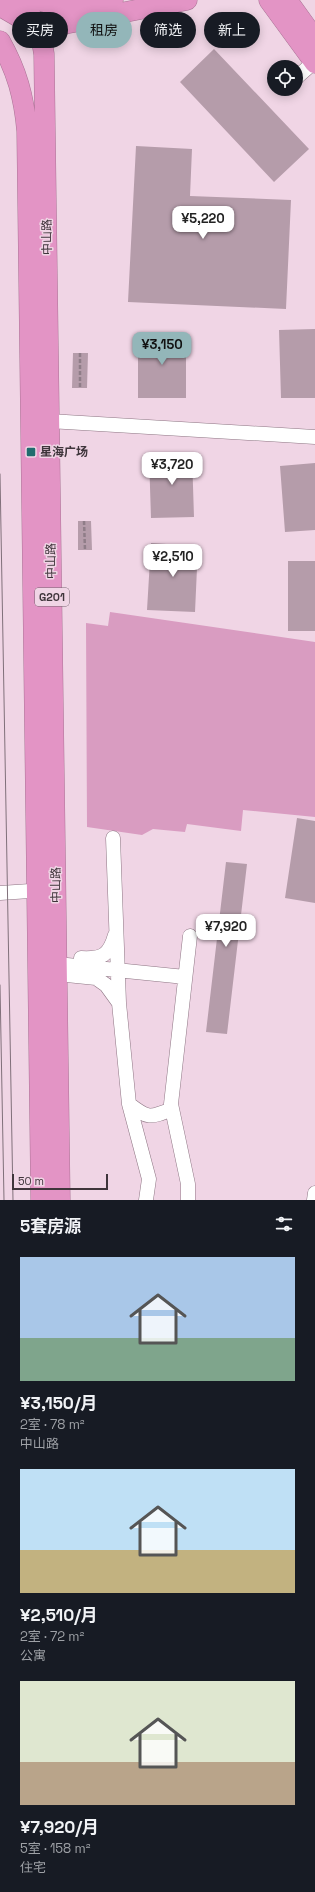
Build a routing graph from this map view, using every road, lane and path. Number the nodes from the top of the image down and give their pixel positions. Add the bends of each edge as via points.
1 (19, 0) edge
2 (39, 0) edge
3 (113, 0) edge
4 (187, 0) edge
5 (269, 0) edge
6 (287, 0) edge
7 (0, 6) edge
8 (29, 12) edge
9 (12, 13) edge
10 (68, 23) edge
11 (315, 39) edge
12 (0, 41) edge
13 (43, 48) edge
14 (315, 63) edge
15 (303, 72) edge
16 (80, 353) dead end
17 (80, 388) dead end
18 (49, 421) junction
19 (315, 437) edge
20 (84, 521) dead end
21 (85, 550) dead end
22 (113, 838) dead end
23 (46, 890) junction
24 (0, 893) edge
25 (116, 931) junction
26 (190, 936) dead end
27 (57, 964) junction
28 (118, 969) junction
29 (185, 977) junction
30 (119, 1003) junction
31 (129, 1104) junction
32 (172, 1109) junction
33 (315, 1193) edge
34 (41, 1200) edge
35 (60, 1200) edge
36 (146, 1200) edge
37 (188, 1200) edge
38 (314, 1200) edge

1 - 8 highway, 中山路 / G201
2 - 3 highway via 81,6
4 - 10 highway
5 - 14 highway
6 - 11 highway
7 - 9 highway
12 - 23 highway, 中山路 / G201 via 18,79 27,131
13 - 18 highway, 中山路 / G201
14 - 15 street
16 - 17 path
18 - 19 street
18 - 23 highway, 中山路 / G201
20 - 21 path
22 - 25 street
23 - 24 street
23 - 27 highway, 中山路 / G201
23 - 34 highway, 中山路 / G201
25 - 27 street via 111,948 104,956
25 - 28 street
26 - 29 street
27 - 28 street
27 - 30 street via 106,984
27 - 35 highway, 中山路 / G201
28 - 29 street
28 - 30 street
29 - 32 street
30 - 31 street
31 - 32 street via 142,1114 155,1116
31 - 36 street via 149,1179
32 - 37 street via 188,1184
33 - 38 street

